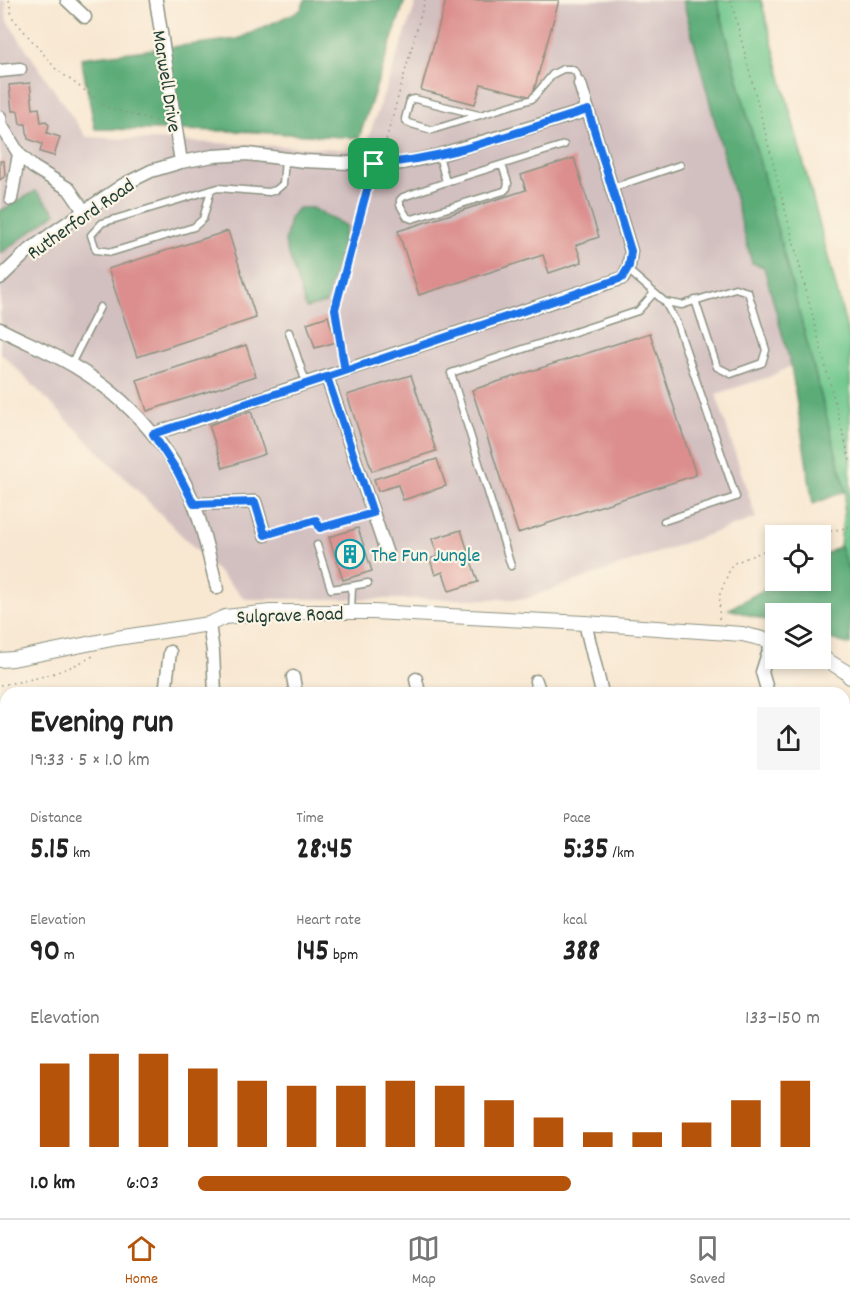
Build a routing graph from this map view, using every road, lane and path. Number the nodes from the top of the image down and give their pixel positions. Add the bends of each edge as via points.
1 (9, 0) edge
2 (156, 0) edge
3 (425, 0) edge
4 (731, 0) edge
5 (72, 2) edge
6 (85, 17) dead end
7 (20, 69) dead end
8 (0, 71) edge
9 (580, 84) joint
10 (588, 110) junction
11 (478, 115) junction
12 (0, 117) edge
13 (175, 127) junction
14 (564, 145) dead end
15 (19, 154) junction
16 (439, 155) junction
17 (285, 158) junction
18 (181, 162) junction
19 (374, 164) junction
20 (502, 165) junction
21 (681, 165) dead end
22 (446, 182) junction
23 (612, 188) junction
24 (211, 190) junction
25 (11, 200) dead end
26 (84, 211) junction
27 (627, 270) junction
28 (0, 278) edge
29 (654, 293) junction
30 (695, 300) junction
31 (665, 302) junction
32 (100, 307) dead end
33 (0, 328) edge
34 (289, 332) dead end
35 (70, 364) junction
36 (345, 371) junction
37 (327, 377) junction
38 (306, 384) junction
39 (153, 434) junction
40 (850, 461) edge
41 (194, 504) junction
42 (373, 513) junction
43 (664, 521) dead end
44 (850, 527) edge
45 (831, 531) edge
46 (265, 535) joint
47 (317, 545) dead end
48 (765, 550) edge
49 (387, 554) dead end
50 (511, 566) dead end
51 (368, 583) dead end
52 (351, 586) junction
53 (218, 588) dead end
54 (351, 612) junction
55 (585, 623) junction
56 (209, 624) junction
57 (718, 632) junction
58 (765, 639) edge
59 (170, 652) dead end
60 (95, 655) dead end
61 (0, 660) edge
62 (831, 663) edge
63 (765, 664) edge
64 (292, 677) dead end
65 (850, 677) edge
66 (416, 679) dead end
67 (0, 685) edge
68 (166, 687) edge
69 (215, 687) edge
70 (294, 687) edge
71 (418, 687) edge
72 (601, 687) edge
73 (766, 687) edge

1 - 13 path via 12,17 56,69 108,108
2 - 13 street, Marwell Drive
3 - 19 path via 382,156
4 - 40 path
5 - 6 street
7 - 8 street
9 - 10 street
9 - 11 lane via 576,72 563,69 547,79 532,99
10 - 16 street, Rutherford Road
10 - 23 street
11 - 11 lane via 432,130 405,119 410,100 415,99
12 - 15 street
13 - 18 street, Marwell Drive
14 - 20 lane
15 - 25 street
15 - 26 street via 69,189
16 - 19 street, Rutherford Road
16 - 22 lane
17 - 18 street, Rutherford Road via 247,154
17 - 19 street, Rutherford Road
17 - 24 lane via 283,184 276,190
18 - 26 street, Rutherford Road via 123,185
19 - 36 path via 335,309
20 - 22 lane
20 - 22 lane via 508,183 504,191 412,219 406,217 400,205 403,197
21 - 23 lane
23 - 27 street via 631,251
24 - 24 lane via 102,223 91,235 96,250 112,252 194,227 203,219
26 - 28 street, Rutherford Road via 27,252
27 - 29 lane
27 - 36 street via 622,278
29 - 31 lane
29 - 50 lane via 639,311 451,373
30 - 30 lane via 735,288 748,292 766,350 762,363 731,374 717,367
30 - 31 lane via 682,305
31 - 43 lane via 677,324 736,497
32 - 35 lane
33 - 35 street
34 - 38 lane
35 - 39 street via 118,397
36 - 37 street
37 - 38 street
37 - 42 street
38 - 39 street
39 - 41 street
41 - 46 street via 255,502
41 - 53 street
42 - 46 lane via 320,528 316,520
42 - 49 street
44 - 45 path
47 - 52 lane via 331,589
48 - 57 path via 732,564 720,594
51 - 52 lane
52 - 54 lane
54 - 55 street, Sulgrave Road
54 - 56 street, Sulgrave Road via 270,612 225,616
55 - 57 street, Sulgrave Road
55 - 72 street
56 - 61 street, Sulgrave Road
56 - 69 street
57 - 58 street, Sulgrave Road
59 - 68 street
60 - 67 path via 68,670
62 - 65 street
63 - 73 street, Sulgrave Road via 762,672
64 - 70 street
66 - 71 street

